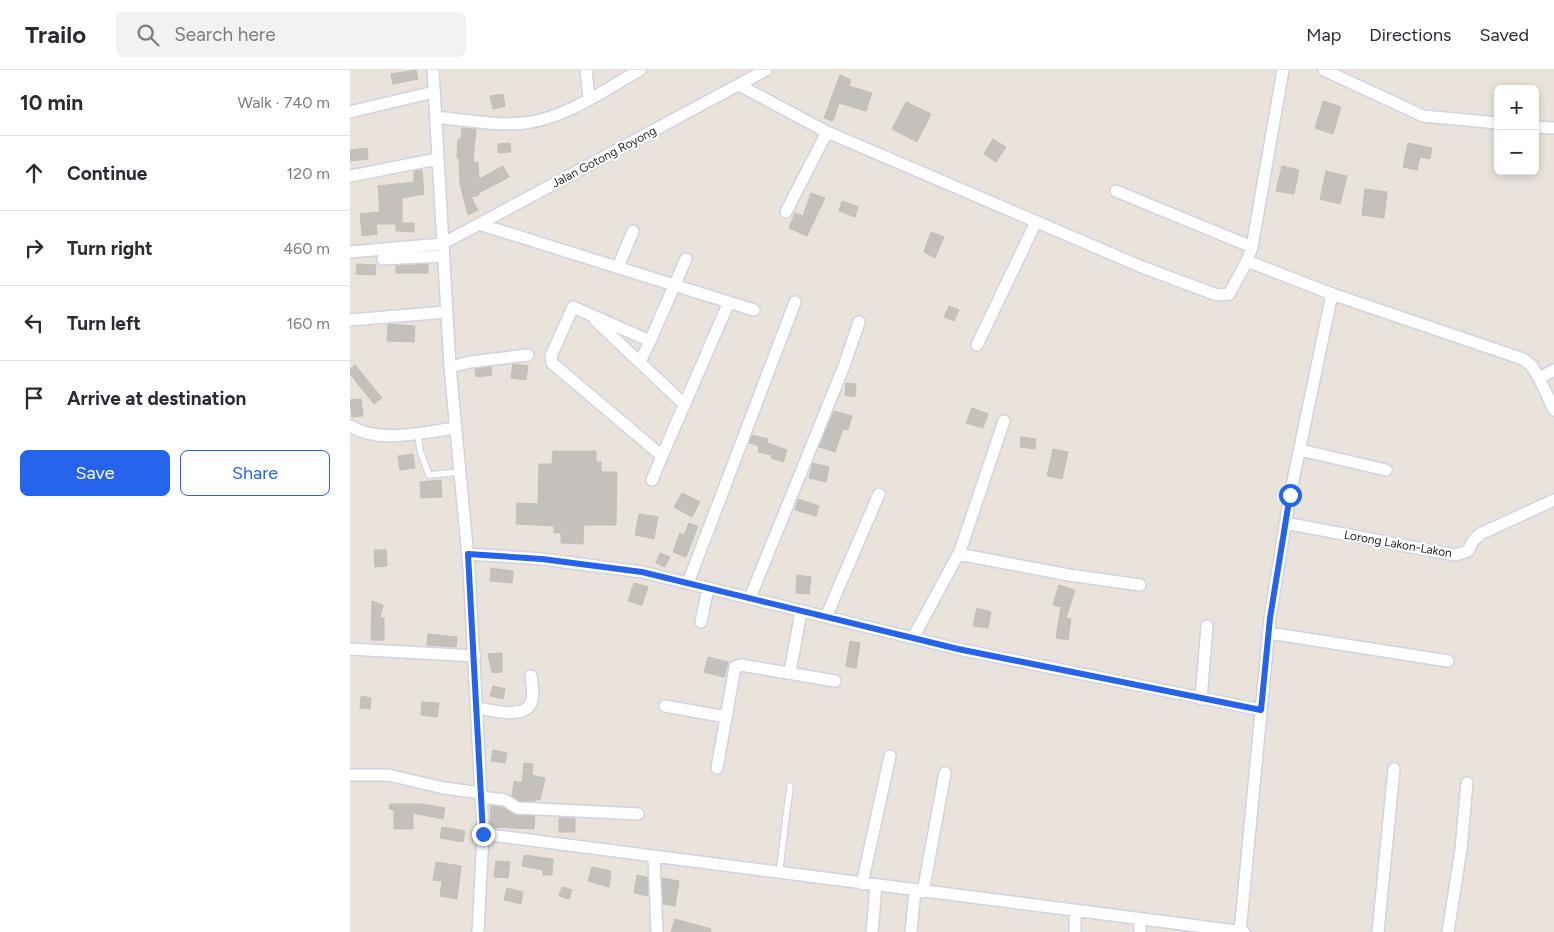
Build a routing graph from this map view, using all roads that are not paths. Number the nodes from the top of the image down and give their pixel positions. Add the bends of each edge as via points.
1 (433, 70) edge
2 (586, 70) edge
3 (766, 70) edge
4 (1283, 70) edge
5 (1324, 70) edge
6 (632, 72) edge
7 (739, 85) junction
8 (434, 92) junction
9 (589, 98) junction
10 (350, 112) edge
11 (436, 117) junction
12 (1494, 123) edge
13 (1539, 127) edge
14 (1554, 128) edge
15 (827, 132) junction
16 (437, 159) junction
17 (350, 176) edge
18 (1116, 191) dead end
19 (786, 212) dead end
20 (1036, 222) junction
21 (479, 224) junction
22 (633, 231) dead end
23 (442, 244) junction
24 (1252, 247) junction
25 (350, 252) edge
26 (442, 256) junction
27 (383, 259) dead end
28 (686, 259) dead end
29 (1246, 261) junction
30 (618, 267) junction
31 (676, 285) junction
32 (1332, 294) junction
33 (729, 302) junction
34 (795, 302) dead end
35 (754, 310) dead end
36 (446, 312) junction
37 (588, 312) junction
38 (350, 320) edge
39 (859, 322) dead end
40 (650, 341) junction
41 (976, 345) dead end
42 (528, 355) dead end
43 (640, 362) junction
44 (450, 367) junction
45 (1554, 370) edge
46 (1539, 378) junction
47 (685, 404) junction
48 (1554, 410) edge
49 (1004, 421) dead end
50 (350, 426) edge
51 (456, 428) junction
52 (418, 433) junction
53 (1300, 450) junction
54 (662, 456) junction
55 (1386, 470) dead end
56 (460, 472) junction
57 (652, 480) dead end
58 (879, 494) dead end
59 (1554, 500) edge
60 (1285, 523) junction
61 (468, 554) junction
62 (958, 554) junction
63 (688, 583) junction
64 (1140, 585) dead end
65 (708, 588) junction
66 (750, 598) junction
67 (801, 612) junction
68 (826, 618) junction
69 (701, 622) dead end
70 (1207, 626) dead end
71 (1269, 633) junction
72 (913, 638) junction
73 (350, 649) edge
74 (475, 656) junction
75 (1448, 661) dead end
76 (790, 672) junction
77 (532, 676) dead end
78 (835, 680) dead end
79 (1201, 699) junction
80 (665, 706) dead end
81 (477, 708) junction
82 (1261, 710) junction
83 (726, 718) junction
84 (890, 756) dead end
85 (717, 768) dead end
86 (1394, 769) dead end
87 (945, 773) dead end
88 (350, 775) edge
89 (1467, 782) dead end
90 (790, 786) dead end
91 (481, 795) junction
92 (638, 814) dead end
93 (483, 834) junction
94 (654, 858) junction
95 (779, 874) junction
96 (862, 884) junction
97 (876, 886) junction
98 (919, 891) junction
99 (1075, 911) junction
100 (1140, 919) junction
101 (478, 932) edge
102 (657, 932) edge
103 (872, 932) edge
104 (911, 932) edge
105 (1075, 932) edge
106 (1140, 932) edge
107 (1241, 932) edge
108 (1378, 932) edge
109 (1448, 932) edge

1 - 8 street
2 - 9 street
3 - 7 street, Jalan Gotong Royong
4 - 24 street
5 - 12 street via 1423,116
6 - 9 street
7 - 15 street
7 - 21 street, Jalan Gotong Royong
8 - 10 street
8 - 11 street
9 - 11 street via 558,115 525,123
11 - 16 street
13 - 14 street
15 - 19 street
15 - 20 street
16 - 17 street
16 - 23 street
18 - 24 street
20 - 29 street via 1217,295 1229,294
20 - 41 street
21 - 23 street, Jalan Gotong Royong
21 - 30 street
22 - 30 street
23 - 25 street
23 - 26 street
24 - 29 street
26 - 27 street
26 - 36 street
28 - 31 street
29 - 32 street
30 - 31 street
31 - 33 street
31 - 40 street
32 - 46 street via 1523,359
32 - 53 street
33 - 35 street
33 - 47 street
34 - 63 street
36 - 38 street
36 - 44 street
37 - 40 street
37 - 43 street
37 - 54 street via 570,309 552,352 552,362
39 - 66 street
40 - 43 street
42 - 44 street
43 - 47 street
44 - 51 street
45 - 46 street
46 - 48 street
47 - 54 street
49 - 62 street
50 - 52 street via 358,431 382,435
51 - 52 street
51 - 56 street
52 - 56 lane via 429,475
53 - 55 street
53 - 60 street
54 - 57 street
56 - 61 street
58 - 68 street
59 - 60 street, Lorong Lakon-Lakon via 1480,534 1468,551 1455,555
60 - 71 street
61 - 63 street via 542,559 633,571
61 - 74 street
62 - 64 street
62 - 72 street
63 - 65 street
65 - 66 street
65 - 69 street
66 - 67 street
67 - 68 street
67 - 76 street
68 - 72 street
70 - 79 street
71 - 75 street
71 - 82 street
72 - 79 street
73 - 74 street
74 - 81 street
76 - 78 street
76 - 83 street via 741,665 735,667
77 - 81 street via 532,700 526,709 514,713
79 - 82 street
80 - 83 street
81 - 91 street
82 - 107 street
83 - 85 street
84 - 96 street
86 - 108 street
87 - 98 street
88 - 91 street via 388,775
89 - 109 street
90 - 95 lane
91 - 92 street via 505,800 517,808
91 - 93 street
93 - 94 street
93 - 101 street
94 - 95 street
94 - 102 street
95 - 96 street
96 - 97 street
97 - 98 street
97 - 103 street
98 - 99 street
98 - 104 street
99 - 100 street
99 - 105 street
100 - 106 street
100 - 107 street

